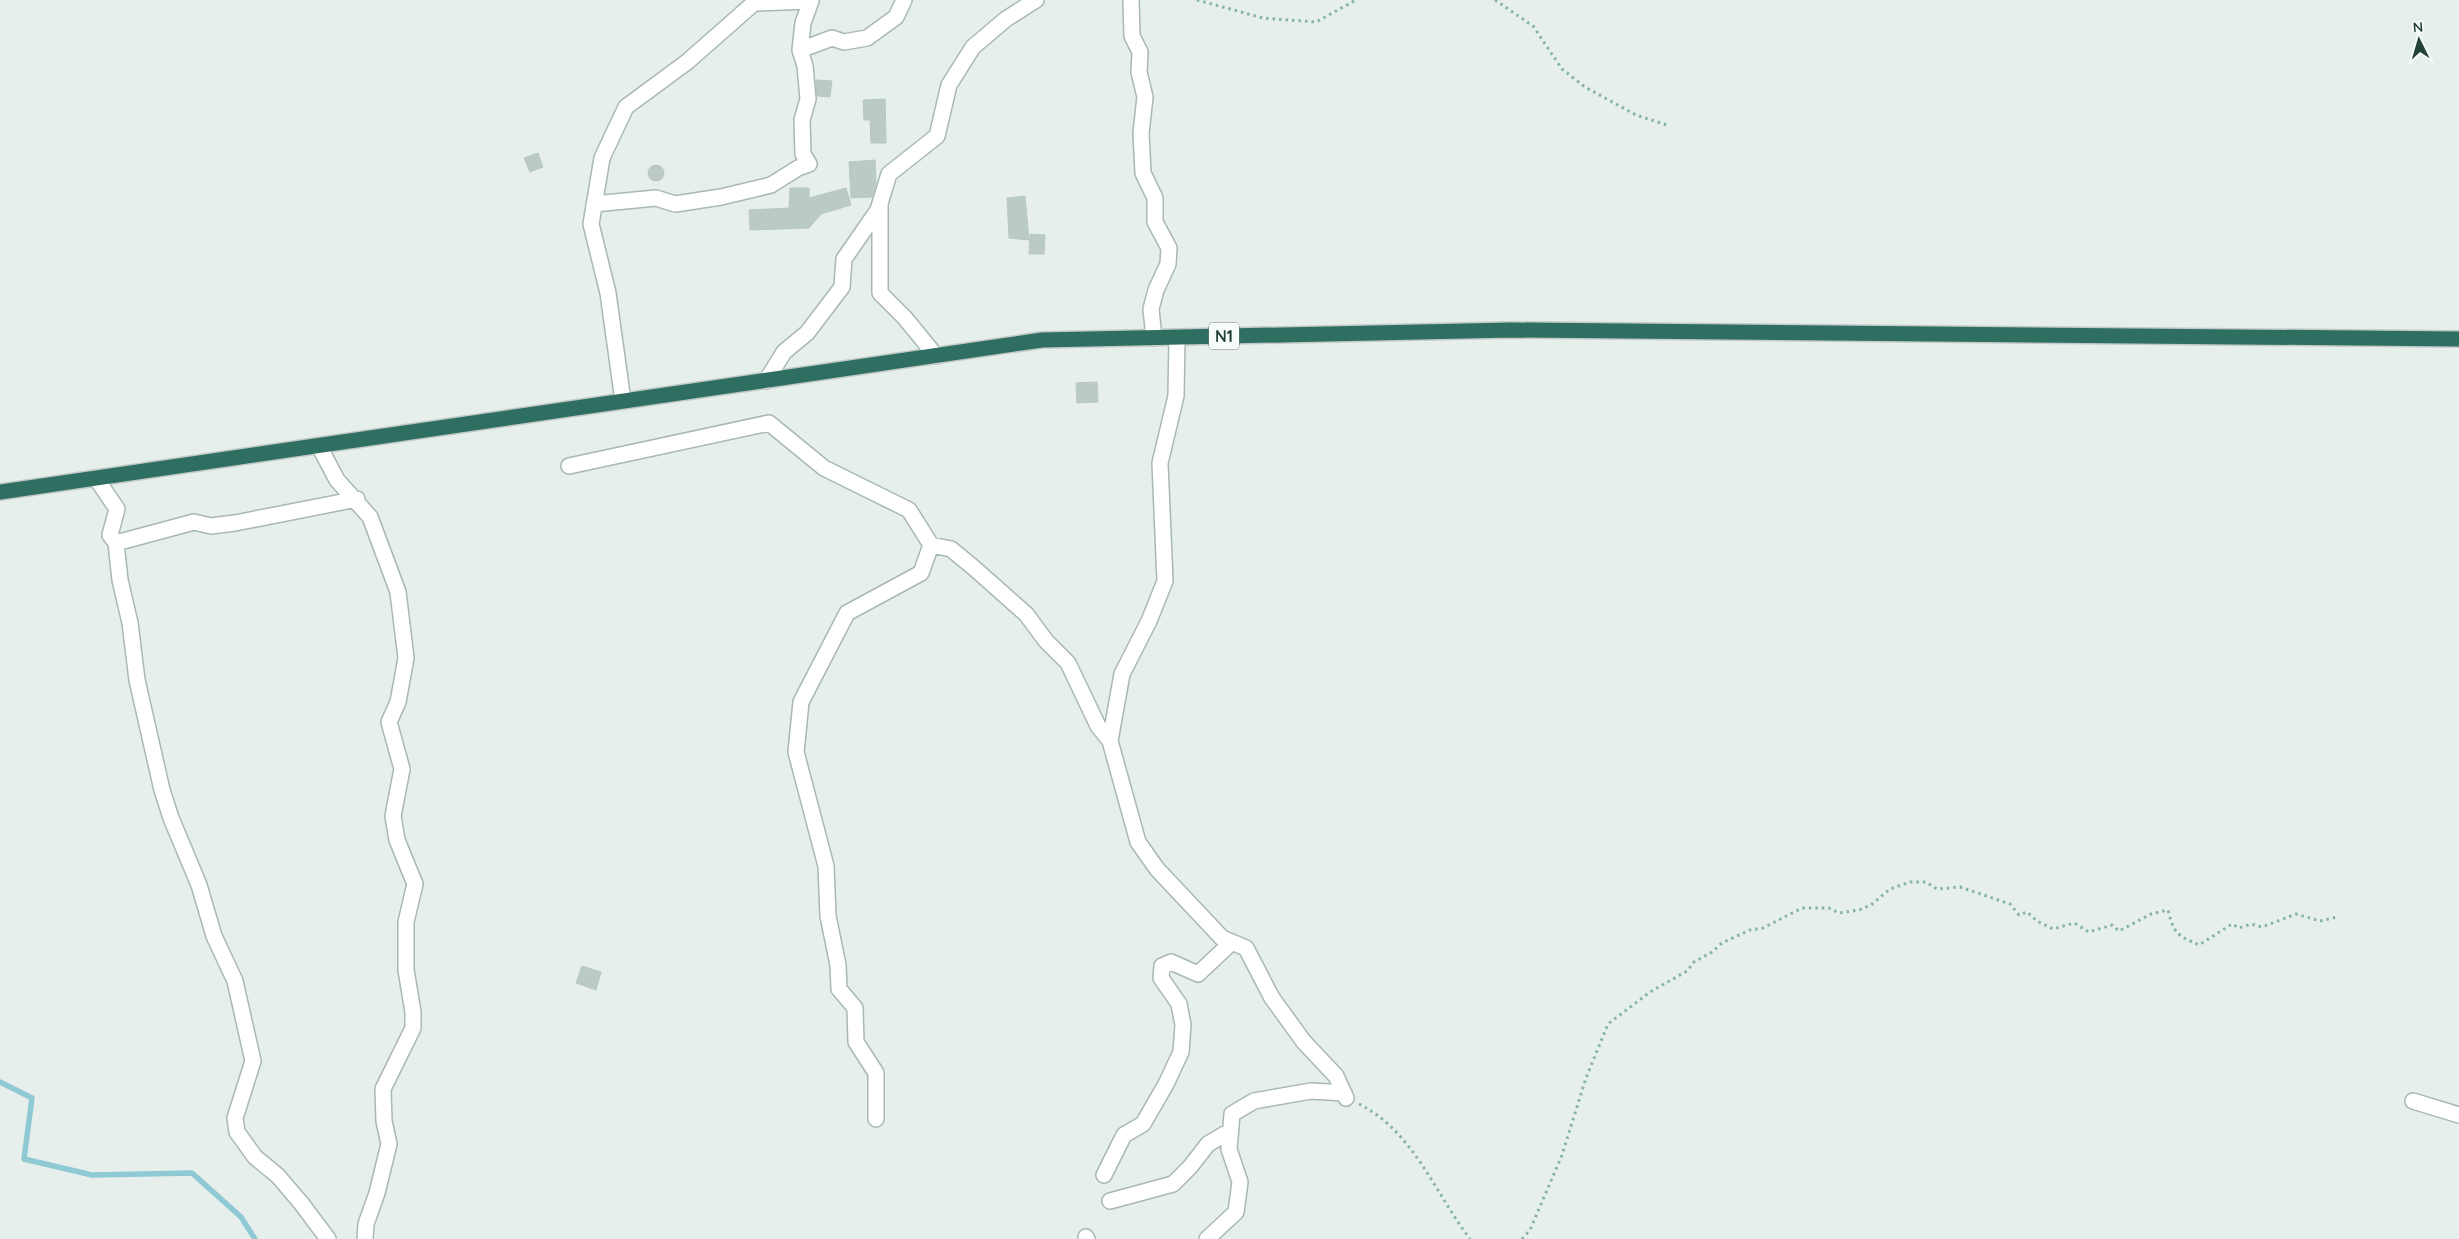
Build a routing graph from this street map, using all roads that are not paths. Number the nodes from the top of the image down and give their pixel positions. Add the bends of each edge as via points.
1 (811, 0) edge
2 (904, 0) edge
3 (1036, 0) edge
4 (1132, 0) edge
5 (800, 50) junction
6 (880, 203) junction
7 (594, 204) junction
8 (1177, 337) junction
9 (1154, 338) junction
10 (2459, 339) edge
11 (936, 356) junction
12 (766, 380) junction
13 (623, 401) junction
14 (318, 446) junction
15 (570, 466) dead end
16 (96, 478) junction
17 (0, 492) edge
18 (357, 499) junction
19 (116, 543) junction
20 (931, 545) junction
21 (1110, 741) junction
22 (1232, 942) junction
23 (2413, 1101) dead end
24 (2459, 1115) edge
25 (876, 1119) dead end
26 (1230, 1131) junction
27 (1104, 1174) dead end
28 (1110, 1202) dead end
29 (328, 1239) edge
30 (365, 1239) edge
31 (1207, 1239) edge

1 - 5 street via 803,23
1 - 7 street via 754,4 687,62 626,107 602,158
2 - 5 street via 896,17 867,38 844,42 832,38
3 - 6 street via 1006,19 973,47 949,85 937,136 890,174
4 - 9 street via 1132,36 1140,52 1145,97 1141,133 1143,173 1155,198 1155,222 1170,248 1168,264 1151,309
5 - 7 street via 808,99 802,120 803,154 809,164 771,185 722,197 675,204 656,198
6 - 11 street via 880,293
6 - 12 street via 844,260 842,287 807,333 784,352
7 - 13 street via 591,224 608,294
8 - 9 highway, N1
8 - 10 highway, N1 via 1521,330
8 - 21 street via 1176,396 1160,463 1165,581 1122,674
9 - 11 highway, N1 via 1042,340
11 - 12 highway, N1
12 - 13 highway, N1
13 - 14 highway, N1
14 - 16 highway, N1
14 - 18 street via 337,480
15 - 20 street via 769,423 824,468 909,510
16 - 17 highway, N1
16 - 19 street via 117,509 110,535
18 - 19 street via 236,523 211,526 194,522
18 - 30 street via 370,517 398,592 406,658 398,702 389,722 402,770 393,816 397,840 415,884 406,922 406,970 413,1028 382,1089 389,1144 366,1224
19 - 29 street via 137,680 162,790 199,885 214,936 235,980 253,1061 235,1118 237,1132 255,1157 278,1176 301,1203
20 - 21 street via 951,549 1026,614 1068,663 1098,726
20 - 25 street via 920,573 847,613 801,702 796,752 826,866 828,916 838,965 839,989 855,1008 856,1042 876,1073
21 - 22 street via 1138,842 1157,869 1222,938
22 - 26 street via 1246,948 1272,998 1304,1042 1336,1076 1345,1096 1311,1091 1254,1101 1232,1114
22 - 27 street via 1198,974 1171,962 1162,966 1161,978 1179,1004 1183,1025 1181,1052 1142,1124 1124,1135
23 - 24 street
26 - 28 street via 1208,1144 1173,1184
26 - 31 street via 1229,1149 1240,1182 1236,1212

